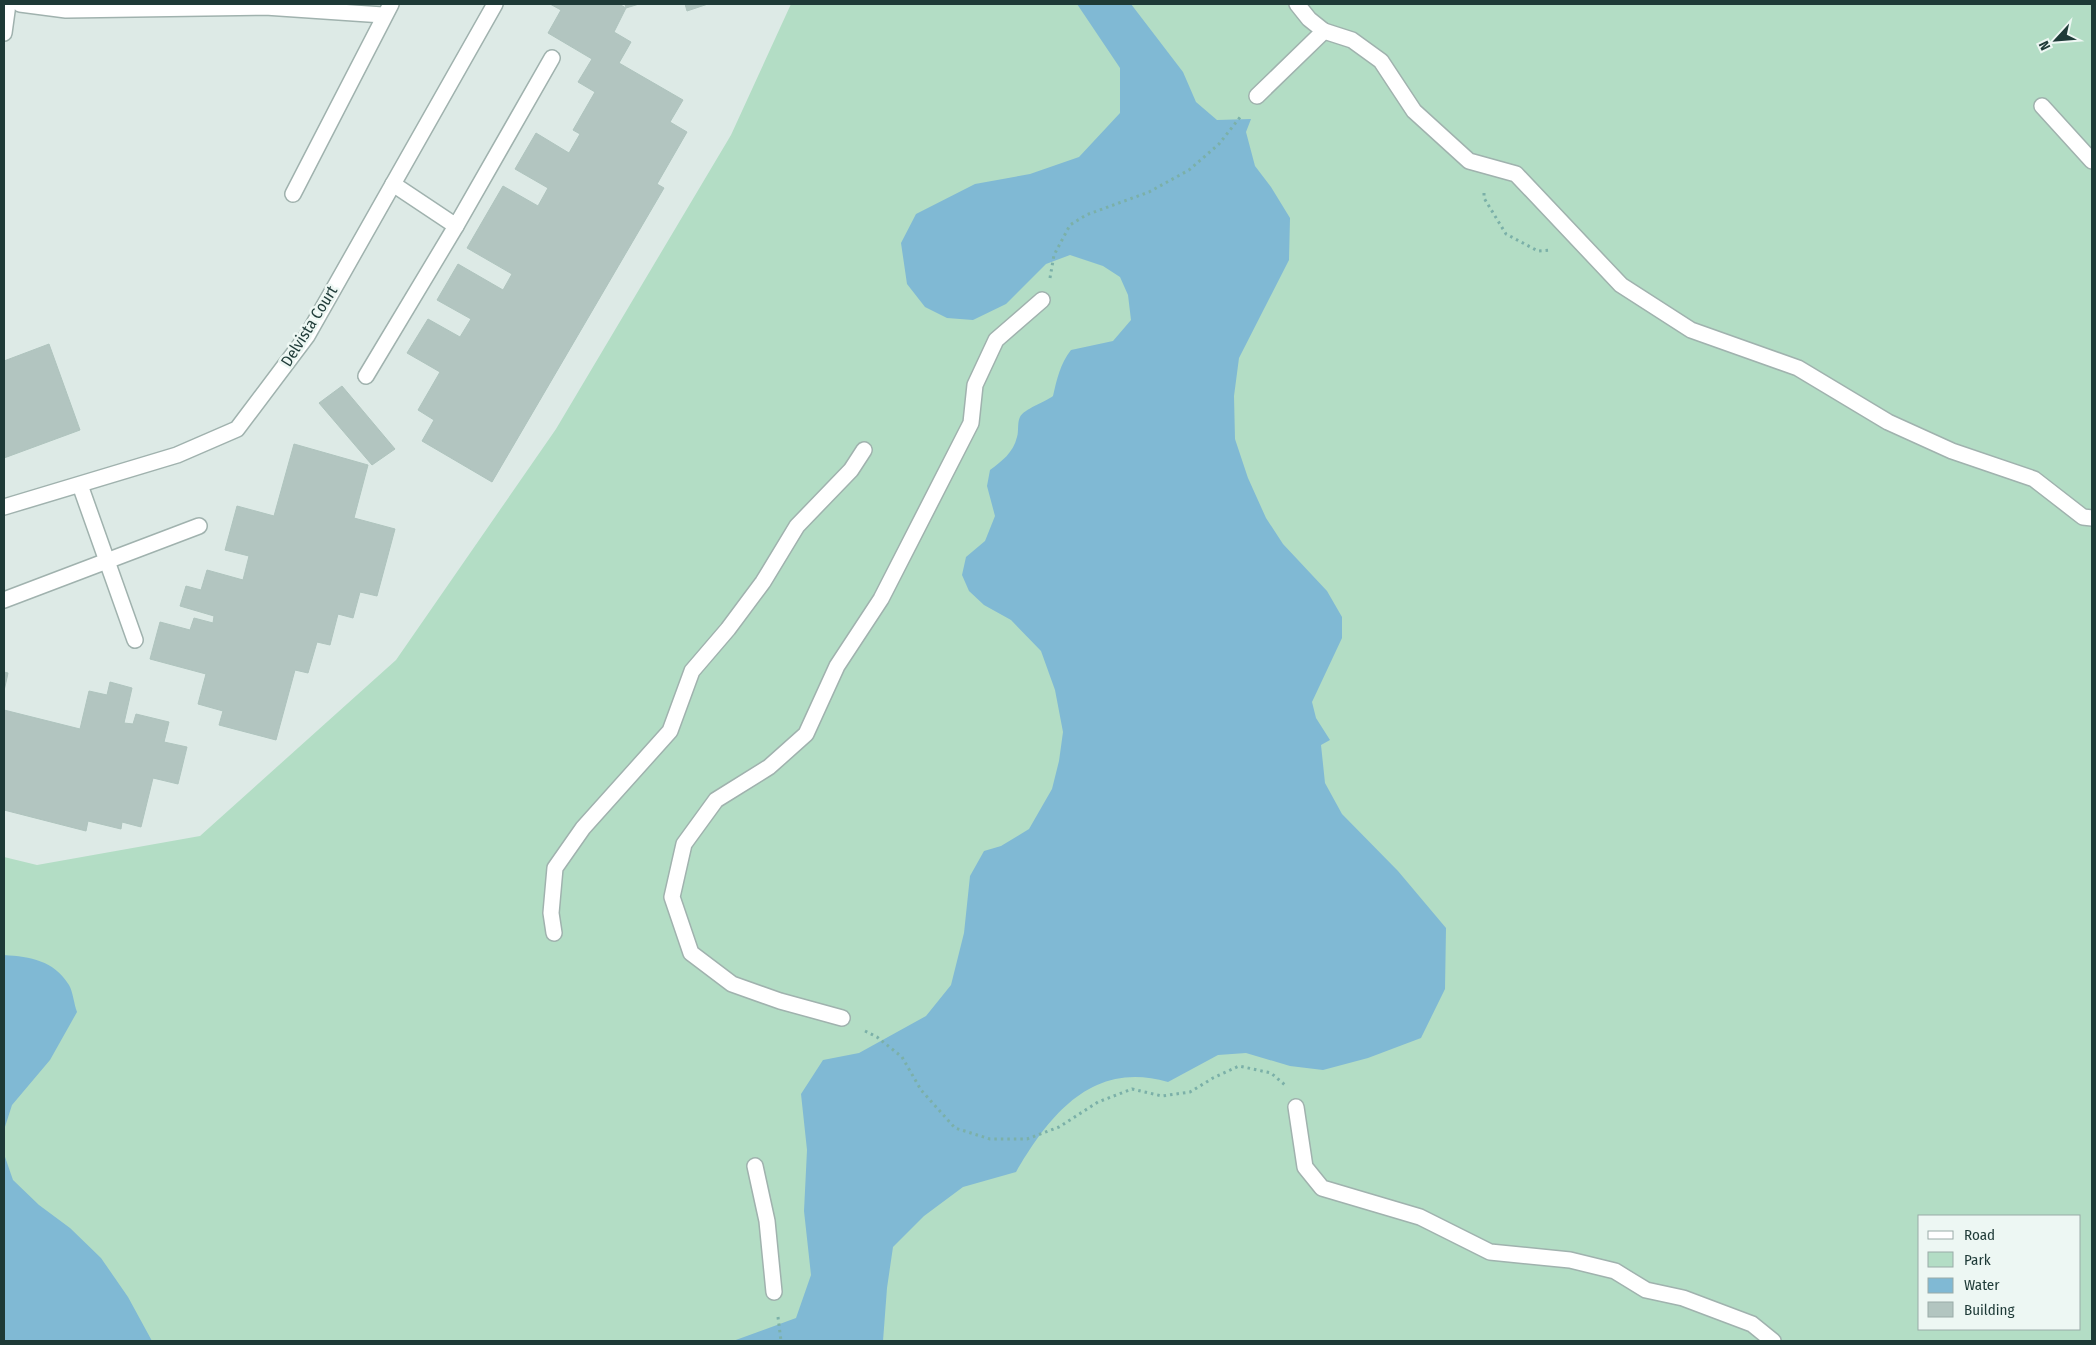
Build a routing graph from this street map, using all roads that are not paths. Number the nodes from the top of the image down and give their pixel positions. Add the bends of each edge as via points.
1 (8, 4) edge
2 (20, 4) edge
3 (495, 4) edge
4 (1298, 4) edge
5 (387, 9) edge
6 (1324, 30) junction
7 (4, 33) edge
8 (552, 58) dead end
9 (1257, 96) road end
10 (2042, 106) dead end
11 (2092, 161) edge
12 (393, 184) junction
13 (294, 194) dead end
14 (456, 226) junction
15 (1042, 300) road end
16 (366, 376) dead end
17 (864, 450) dead end
18 (80, 484) junction
19 (4, 508) edge
20 (2092, 518) edge
21 (199, 526) dead end
22 (107, 561) junction
23 (4, 600) edge
24 (135, 640) dead end
25 (554, 933) dead end
26 (842, 1018) road end
27 (1296, 1107) road end
28 (755, 1166) dead end
29 (774, 1292) dead end
30 (1773, 1341) edge

1 - 7 street
2 - 5 street via 66,10 266,6
3 - 12 street, Delvista Court
4 - 6 street
5 - 13 street
6 - 9 street
6 - 20 street via 1352,40 1381,61 1414,111 1470,161 1516,174 1621,285 1691,330 1798,368 1888,422 1952,452 2034,479 2083,517
8 - 14 street
10 - 11 street
12 - 14 street
12 - 18 street, Delvista Court via 307,336 237,429 177,455
14 - 16 street
15 - 26 street via 996,340 975,385 971,422 880,599 837,666 806,734 769,767 716,800 684,844 672,897 691,953 732,984
17 - 25 street via 850,470 797,526 751,598 692,671 670,730 583,828 556,868 551,913
18 - 19 street, Delvista Court
18 - 22 street
21 - 22 street
22 - 23 street
22 - 24 street
27 - 30 street via 1305,1167 1322,1188 1420,1217 1490,1252 1570,1260 1615,1271 1646,1290 1683,1298 1752,1324
28 - 29 street via 767,1221

